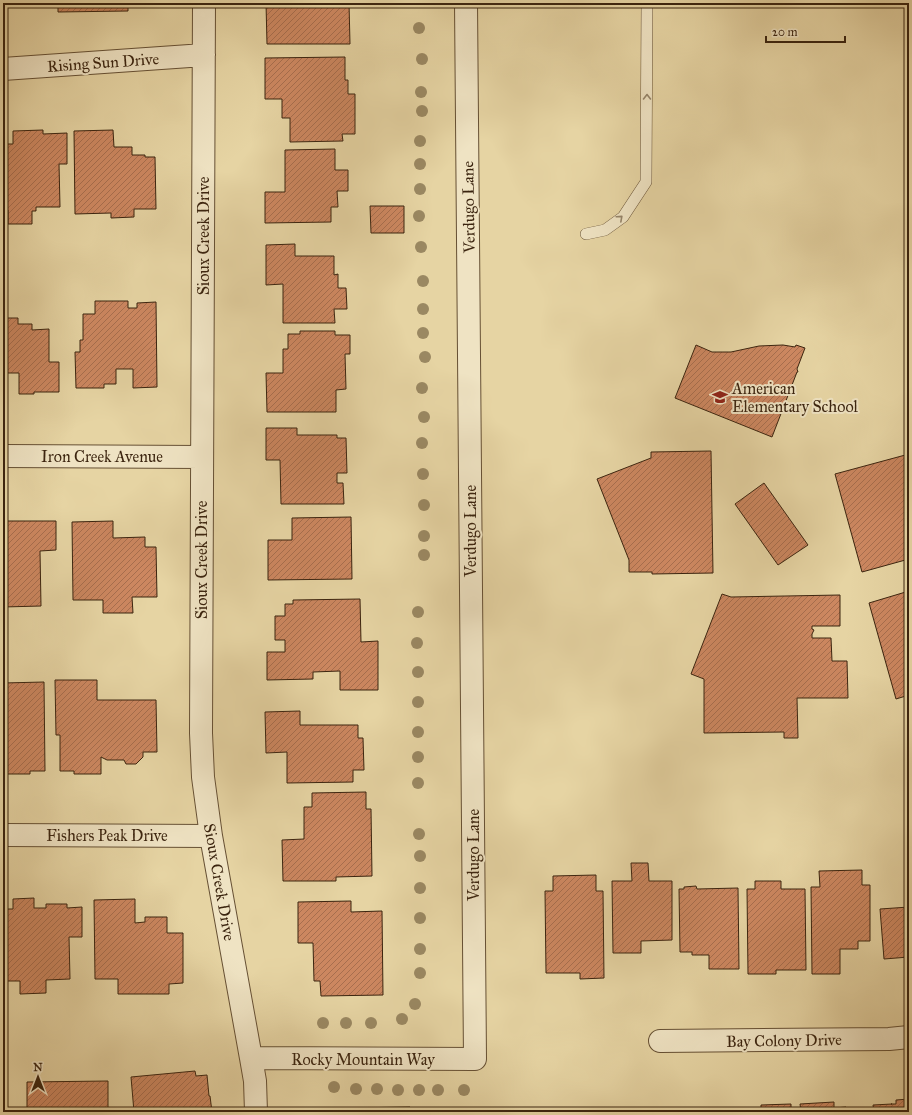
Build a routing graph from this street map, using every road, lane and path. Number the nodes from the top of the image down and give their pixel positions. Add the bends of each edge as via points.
1 (204, 3) edge
2 (466, 3) edge
3 (647, 3) edge
4 (204, 55) junction
5 (3, 69) edge
6 (586, 234) dead end
7 (3, 456) edge
8 (202, 457) junction
9 (3, 835) edge
10 (211, 836) junction
11 (909, 1037) edge
12 (660, 1041) dead end
13 (251, 1058) junction
14 (475, 1059) joint
15 (256, 1112) edge

1 - 4 street, Sioux Creek Drive
2 - 14 street, Verdugo Lane
6 -> 3 lane via 605,230 622,217 646,182
4 - 5 street, Rising Sun Drive
4 - 8 street, Sioux Creek Drive
7 - 8 street, Iron Creek Avenue
8 - 10 street, Sioux Creek Drive via 201,733 203,777
9 - 10 street, Fishers Peak Drive
10 - 13 street, Sioux Creek Drive
11 - 12 street, Bay Colony Drive
13 - 14 street, Rocky Mountain Way
13 - 15 street, Sioux Creek Drive

